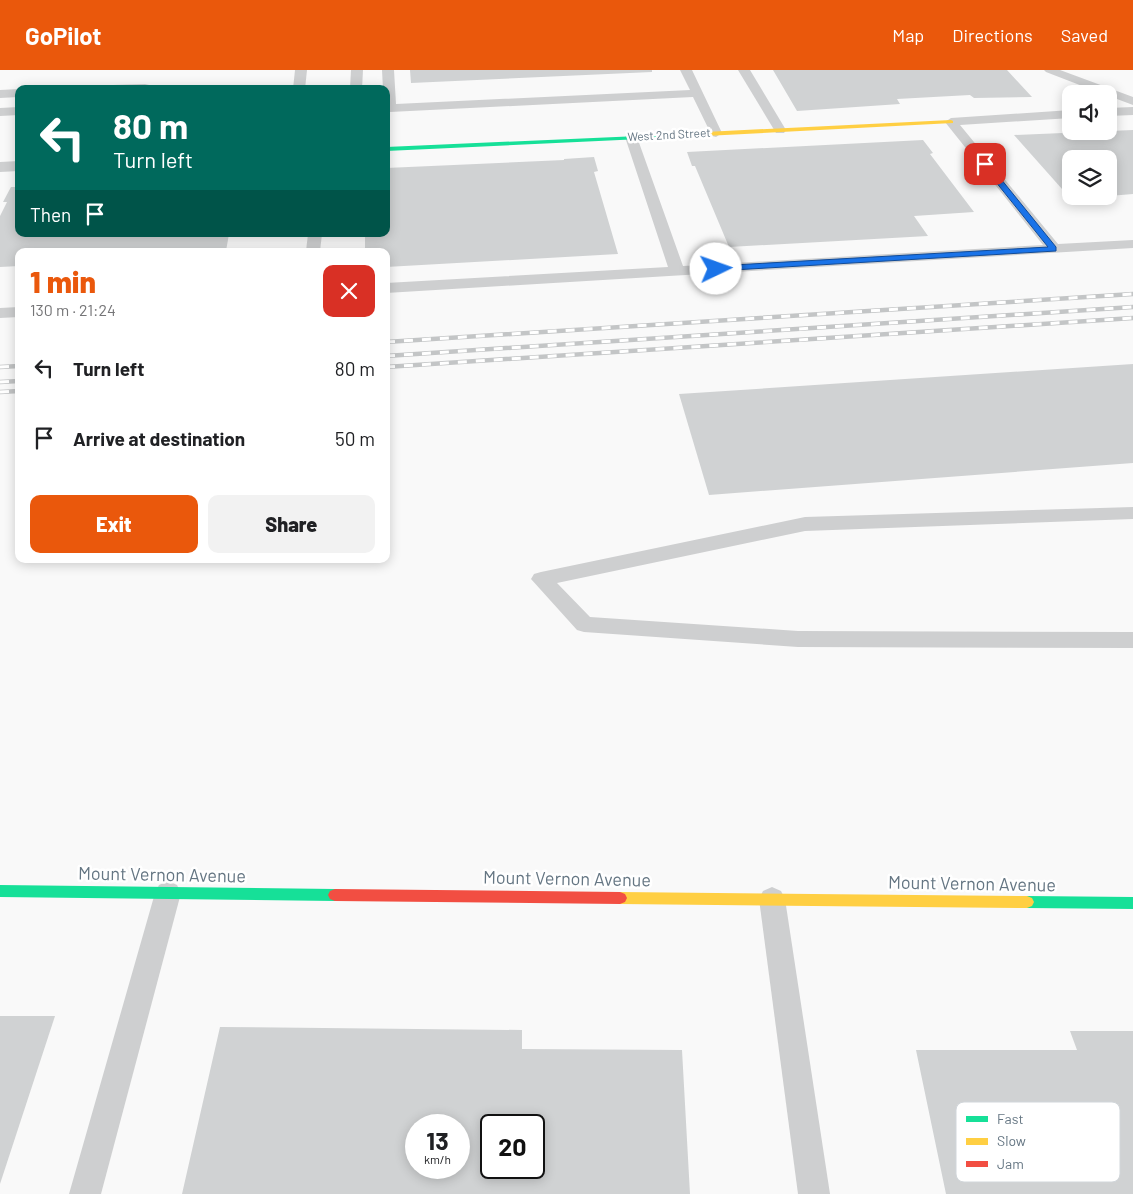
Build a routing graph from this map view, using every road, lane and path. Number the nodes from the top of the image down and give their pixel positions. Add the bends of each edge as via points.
1 (301, 70) edge
2 (357, 70) edge
3 (388, 70) edge
4 (686, 70) edge
5 (744, 70) edge
6 (1050, 70) edge
7 (299, 85) edge
8 (356, 85) edge
9 (389, 85) edge
10 (15, 93) edge
11 (697, 93) junction
12 (0, 94) edge
13 (1133, 101) edge
14 (390, 108) edge
15 (1133, 110) edge
16 (15, 111) edge
17 (1117, 111) edge
18 (0, 112) edge
19 (1062, 115) edge
20 (951, 122) junction
21 (780, 130) junction
22 (716, 133) junction
23 (632, 137) junction
24 (390, 149) edge
25 (15, 166) edge
26 (0, 167) edge
27 (1133, 244) edge
28 (1054, 249) junction
29 (677, 271) junction
30 (390, 288) edge
31 (15, 312) edge
32 (0, 313) edge
33 (1133, 513) edge
34 (1133, 640) edge
35 (0, 891) edge
36 (168, 893) junction
37 (772, 899) junction
38 (1133, 903) edge
39 (85, 1194) edge
40 (814, 1194) edge

1 - 7 lane
2 - 8 lane
3 - 9 lane
4 - 11 lane
5 - 21 lane
6 - 13 lane
10 - 12 lane
11 - 14 lane
11 - 22 lane
15 - 17 lane
16 - 18 lane
19 - 20 lane
20 - 21 street, West 2nd Street
20 - 28 lane
21 - 22 street, West 2nd Street
22 - 23 street, West 2nd Street
23 - 24 street, West 2nd Street
23 - 29 lane
25 - 26 street
27 - 28 lane
28 - 29 lane
29 - 30 lane
31 - 32 lane
33 - 34 lane via 805,524 541,579 584,624 798,639
35 - 36 street, Mount Vernon Avenue
36 - 37 street, Mount Vernon Avenue
36 - 39 lane
37 - 38 street, Mount Vernon Avenue
37 - 40 lane

